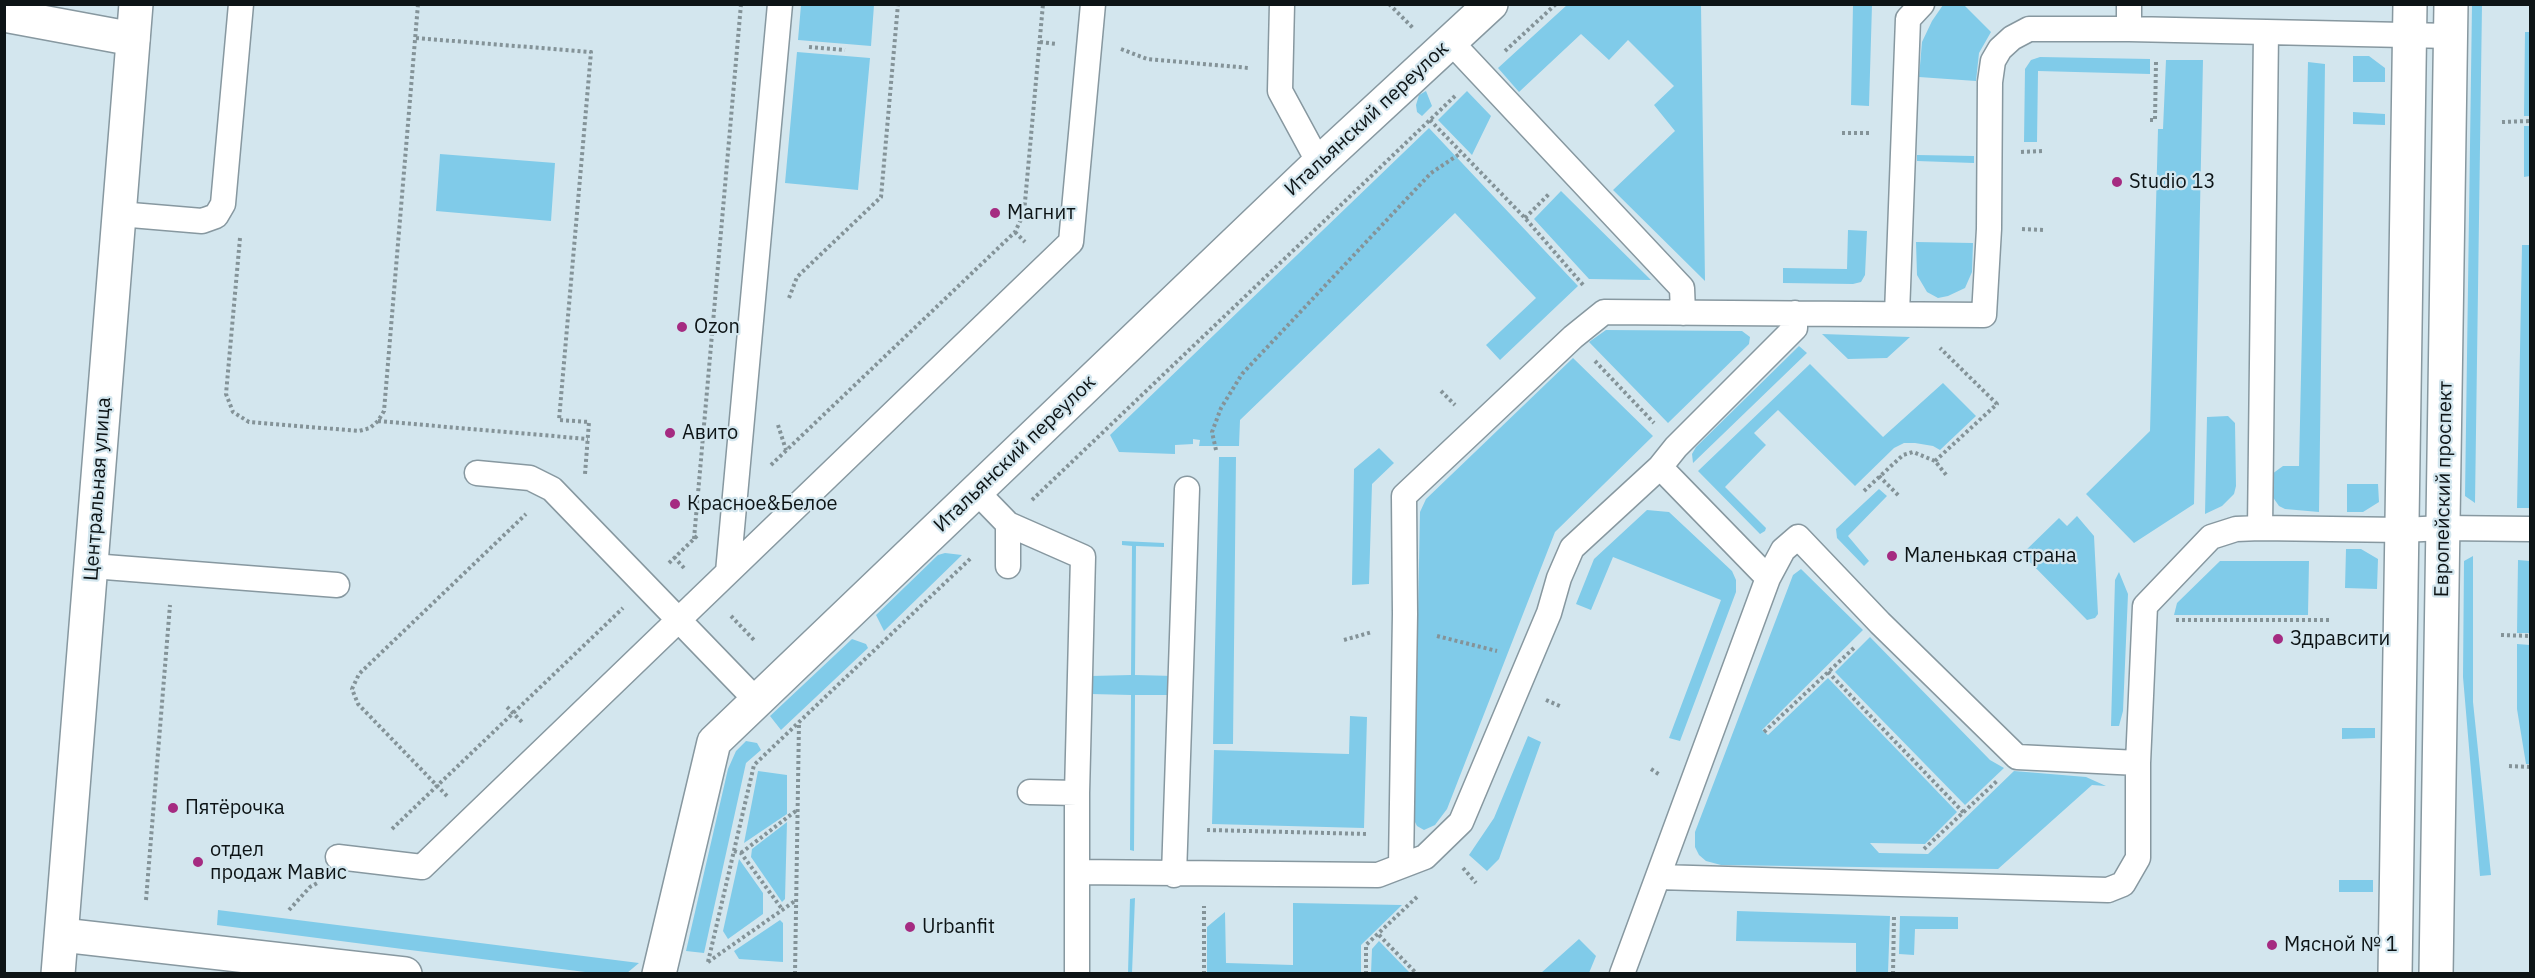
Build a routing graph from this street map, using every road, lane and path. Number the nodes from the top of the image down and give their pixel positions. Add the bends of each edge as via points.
1 (136, 4) edge
2 (241, 4) edge
3 (418, 4) edge
4 (741, 4) edge
5 (780, 4) edge
6 (898, 4) edge
7 (1043, 4) edge
8 (1093, 4) edge
9 (1282, 4) edge
10 (1389, 4) edge
11 (1491, 4) edge
12 (1556, 4) edge
13 (1922, 4) edge
14 (2129, 4) edge
15 (4, 15) edge
16 (2410, 20) edge
17 (2451, 20) edge
18 (2129, 29) junction
19 (1417, 32) dead end
20 (2266, 32) junction
21 (416, 38) junction
22 (133, 39) junction
23 (1451, 42) junction
24 (1127, 50) dead end
25 (2157, 54) dead end
26 (1502, 55) dead end
27 (1281, 71) junction
28 (1464, 87) dead end
29 (1430, 120) junction
30 (2151, 120) dead end
31 (2530, 121) edge
32 (2502, 122) dead end
33 (1842, 133) dead end
34 (1875, 133) dead end
35 (2044, 151) dead end
36 (2018, 152) dead end
37 (1461, 153) junction
38 (1319, 163) junction
39 (1553, 190) dead end
40 (119, 214) junction
41 (1525, 218) junction
42 (240, 230) dead end
43 (1585, 286) dead end
44 (788, 307) dead end
45 (1683, 313) junction
46 (1795, 313) junction
47 (1897, 314) junction
48 (1939, 348) dead end
49 (1591, 356) dead end
50 (1441, 391) dead end
51 (1459, 409) dead end
52 (778, 417) dead end
53 (378, 421) junction
54 (1660, 430) dead end
55 (588, 439) junction
56 (786, 450) junction
57 (1216, 450) dead end
58 (1935, 461) junction
59 (1660, 467) junction
60 (477, 473) dead end
61 (1879, 476) junction
62 (1947, 476) dead end
63 (552, 489) junction
64 (1187, 489) dead end
65 (976, 492) junction
66 (1864, 492) dead end
67 (1899, 497) dead end
68 (735, 500) junction
69 (1027, 505) dead end
70 (1008, 524) junction
71 (2260, 528) junction
72 (2444, 528) junction
73 (2530, 529) edge
74 (2402, 531) junction
75 (694, 538) junction
76 (971, 558) dead end
77 (92, 566) junction
78 (1008, 566) dead end
79 (728, 572) junction
80 (1768, 578) junction
81 (337, 585) dead end
82 (646, 586) junction
83 (170, 595) dead end
84 (679, 620) junction
85 (2167, 620) dead end
86 (2329, 620) dead end
87 (1880, 623) junction
88 (1375, 631) dead end
89 (1428, 634) dead end
90 (2501, 635) dead end
91 (2530, 636) edge
92 (1344, 640) dead end
93 (1508, 654) dead end
94 (1828, 672) junction
95 (757, 701) junction
96 (799, 722) junction
97 (1764, 732) dead end
98 (2017, 757) junction
99 (2138, 763) junction
100 (2509, 766) dead end
101 (2530, 767) edge
102 (437, 786) junction
103 (1030, 792) dead end
104 (1077, 794) junction
105 (417, 805) dead end
106 (797, 810) junction
107 (1964, 813) junction
108 (470, 820) junction
109 (1207, 830) dead end
110 (1368, 834) dead end
111 (1916, 849) dead end
112 (734, 851) junction
113 (741, 853) junction
114 (338, 857) dead end
115 (1456, 861) dead end
116 (1401, 866) junction
117 (1077, 872) junction
118 (1174, 875) junction
119 (1206, 875) junction
120 (1658, 878) junction
121 (1476, 883) dead end
122 (310, 887) dead end
123 (1419, 896) dead end
124 (146, 900) dead end
125 (796, 900) junction
126 (782, 909) junction
127 (289, 910) dead end
128 (1894, 912) dead end
129 (62, 935) junction
130 (1379, 935) junction
131 (349, 970) edge
132 (58, 974) edge
133 (405, 974) edge
134 (659, 974) edge
135 (795, 974) edge
136 (1077, 974) edge
137 (1204, 974) edge
138 (1366, 974) edge
139 (1417, 974) edge
140 (1622, 974) edge
141 (1893, 974) edge
142 (2395, 974) edge
143 (2436, 974) edge

1 - 22 street, Центральная улица
2 - 40 lane via 223,204 216,216 202,221
3 - 21 path
4 - 75 path
5 - 68 lane
6 - 44 path via 881,197 797,277
7 - 56 path via 1024,213 1015,232
8 - 79 lane via 1071,242
9 - 27 lane
10 - 19 path
11 - 23 street, Итальянский переулок
12 - 26 path
13 - 47 lane via 1908,19
14 - 18 lane
15 - 22 street
16 - 17 lane
16 - 20 lane
16 - 74 street
17 - 72 street, Европейский проспект
18 - 20 lane
18 - 47 lane via 2029,30 2000,49 1993,61 1990,82 1984,315
20 - 71 lane
21 - 53 path via 384,411
21 - 55 path via 591,52 559,420 589,422
22 - 40 street, Центральная улица
23 - 38 street, Итальянский переулок
23 - 45 lane via 1682,288
24 - 27 path via 1147,59
25 - 30 path via 2155,120
27 - 38 lane via 1280,91
28 - 29 path
29 - 37 path
29 - 69 path
31 - 32 path
33 - 34 path
35 - 36 path
37 - 41 path
37 - 57 path via 1431,173 1242,375 1221,408 1212,432
38 - 65 street, Итальянский переулок
39 - 41 path
40 - 77 street, Центральная улица
41 - 43 path
42 - 53 path via 226,394 233,412 249,422 359,431
45 - 46 lane
45 - 116 lane via 1604,312 1404,496
46 - 47 lane
46 - 59 lane via 1795,328
48 - 58 path via 1997,404
49 - 54 path
50 - 51 path
52 - 56 path via 777,428
53 - 55 path
55 - 63 path via 584,486
56 - 68 path
58 - 61 path via 1913,452 1903,455
58 - 62 path
59 - 80 lane
59 - 116 lane via 1572,548 1549,613 1461,822 1425,857
60 - 63 lane via 530,478
61 - 66 path
61 - 67 path
63 - 82 lane
63 - 102 path via 359,674 352,689 358,704
64 - 118 lane
65 - 70 lane
65 - 95 street, Итальянский переулок
68 - 75 path
68 - 79 lane
70 - 78 lane
70 - 104 lane via 1083,557
71 - 74 lane
71 - 99 lane via 2236,529 2211,537 2145,606
72 - 73 lane
72 - 74 lane
72 - 143 street, Европейский проспект
74 - 142 street
75 - 82 path
76 - 96 path
77 - 81 lane
77 - 129 street, Центральная улица
79 - 84 lane
80 - 87 lane via 1783,550 1798,537
80 - 120 lane
82 - 84 lane
82 - 102 path
83 - 124 path
84 - 95 lane
84 - 108 lane
85 - 86 path
87 - 94 path
87 - 98 lane
88 - 92 path
89 - 93 path
90 - 91 path
94 - 97 path
94 - 107 path
95 - 134 street, Итальянский переулок via 714,742
96 - 106 path
96 - 112 path via 754,765
98 - 99 lane
98 - 107 path via 2009,770
99 - 120 lane via 2138,858 2123,884 2108,890
100 - 101 path
102 - 105 path
102 - 108 path
103 - 104 lane
104 - 117 lane
106 - 113 path
106 - 125 path
107 - 111 path via 1926,849
108 - 114 lane via 422,867
109 - 110 path
112 - 113 path
112 - 126 path via 708,962
113 - 126 path
115 - 121 path
116 - 119 lane via 1378,876
117 - 118 lane
117 - 136 lane
118 - 119 lane
119 - 137 path
120 - 140 lane
122 - 127 path
123 - 130 path
125 - 126 path
125 - 135 path
128 - 141 path
129 - 131 street
129 - 132 street, Центральная улица
130 - 138 path via 1366,945
130 - 139 path
131 - 133 street

